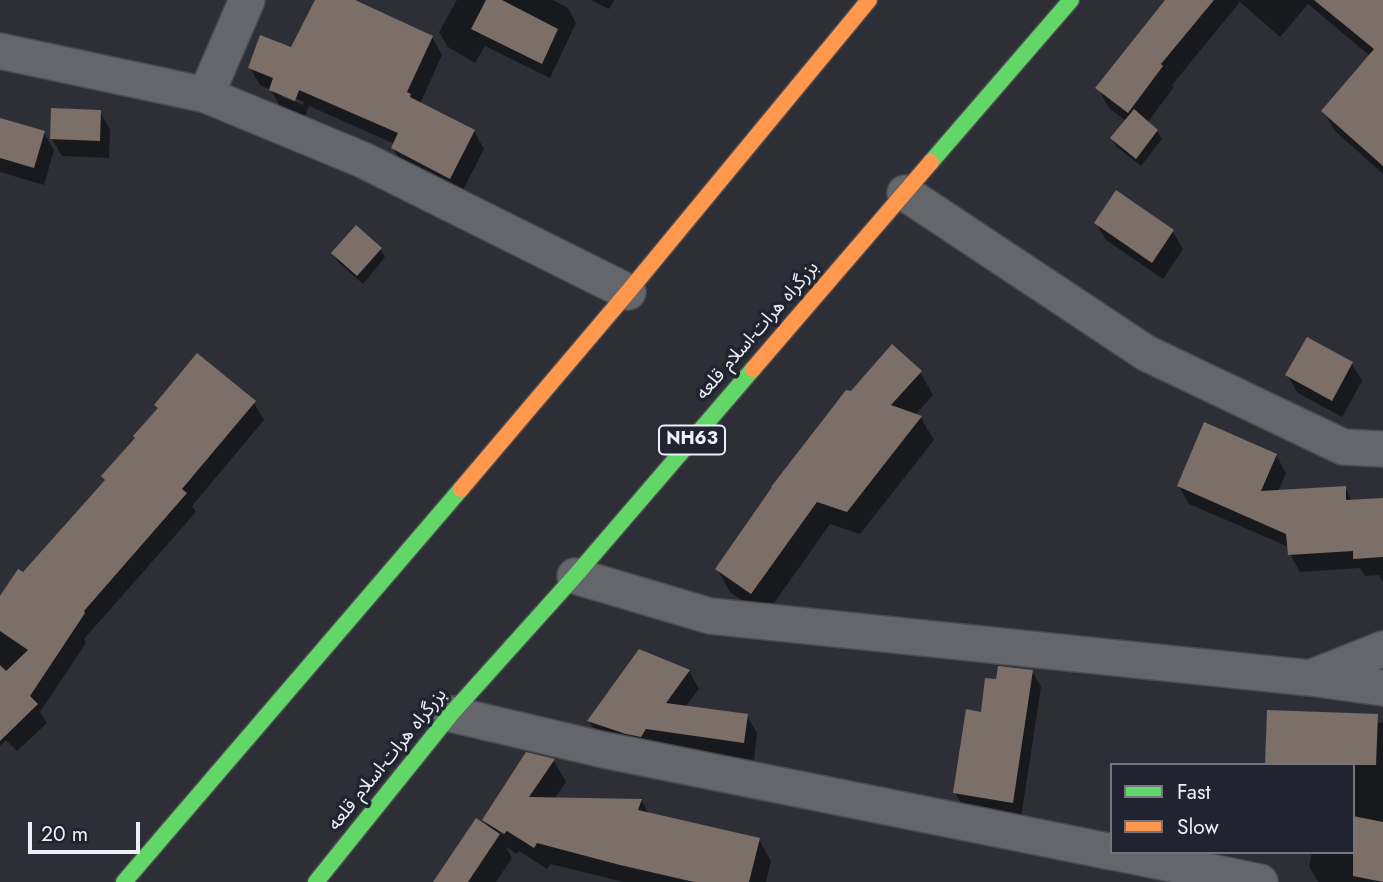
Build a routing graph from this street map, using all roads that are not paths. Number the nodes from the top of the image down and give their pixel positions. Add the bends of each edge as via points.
1 (247, 0) edge
2 (869, 0) edge
3 (1071, 0) edge
4 (0, 51) edge
5 (206, 94) junction
6 (905, 193) junction
7 (628, 292) junction
8 (1383, 449) edge
9 (575, 576) junction
10 (1383, 649) edge
11 (1310, 678) junction
12 (1383, 688) edge
13 (451, 714) junction
14 (1110, 852) edge
15 (1122, 854) edge
16 (124, 882) edge
17 (316, 882) edge
18 (1260, 882) edge

1 - 5 street
2 - 7 highway
3 - 6 highway, بزرگراه هرات-اسلام قلعه / NH63
4 - 5 street
5 - 7 street via 363,160
6 - 8 street via 1146,353 1343,447
6 - 9 highway, بزرگراه هرات-اسلام قلعه / NH63
7 - 16 highway
9 - 11 street via 710,616
9 - 13 highway, بزرگراه هرات-اسلام قلعه / NH63
10 - 11 street
11 - 12 street
13 - 14 street via 604,750
13 - 17 highway, بزرگراه هرات-اسلام قلعه / NH63
15 - 18 street

